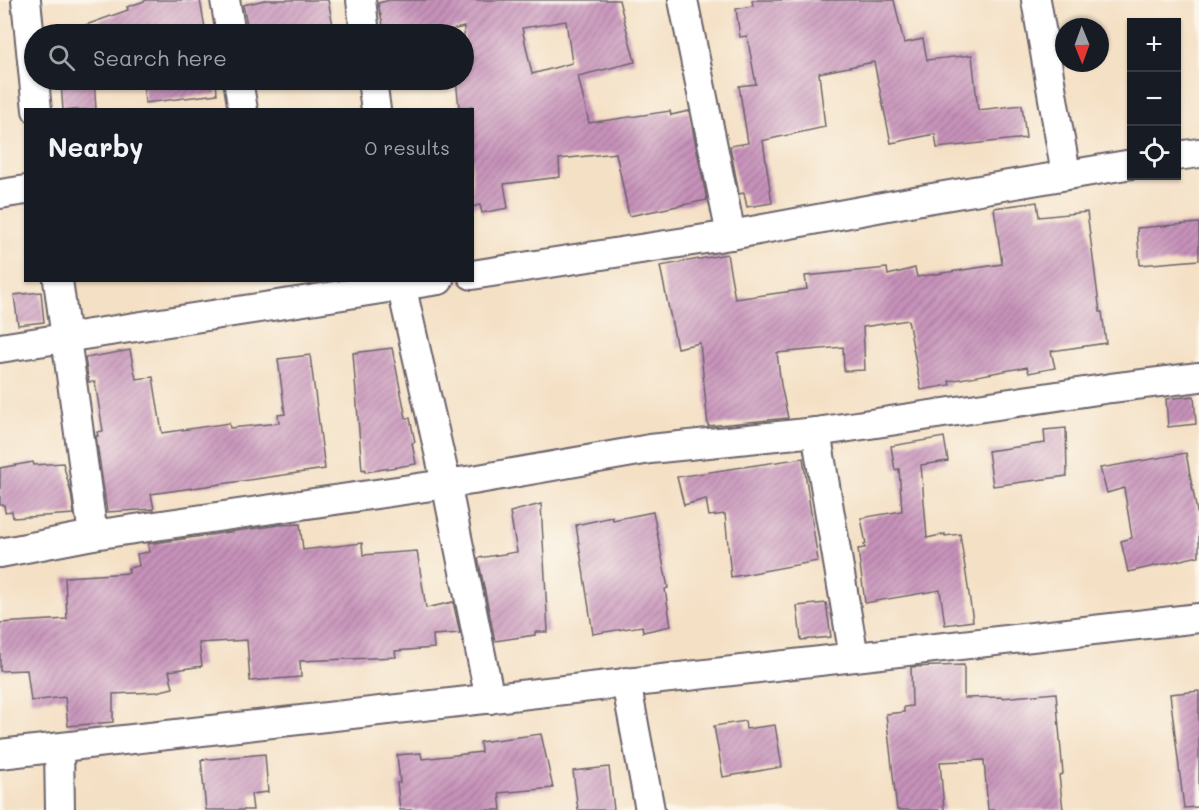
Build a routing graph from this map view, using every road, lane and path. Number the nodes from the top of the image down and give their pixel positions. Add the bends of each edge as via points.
1 (26, 0) edge
2 (225, 0) edge
3 (361, 0) edge
4 (683, 0) edge
5 (1036, 0) edge
6 (28, 24) edge
7 (229, 24) edge
8 (365, 24) edge
9 (35, 90) edge
10 (240, 90) edge
11 (373, 90) edge
12 (37, 108) edge
13 (243, 108) edge
14 (376, 108) edge
15 (1199, 153) edge
16 (1181, 155) edge
17 (1127, 165) edge
18 (1066, 174) junction
19 (24, 190) edge
20 (0, 194) edge
21 (731, 235) junction
22 (474, 275) edge
23 (58, 282) edge
24 (401, 283) edge
25 (272, 293) edge
26 (66, 338) junction
27 (0, 348) edge
28 (1199, 377) edge
29 (816, 432) junction
30 (446, 483) junction
31 (93, 535) junction
32 (0, 554) edge
33 (1199, 618) edge
34 (854, 657) junction
35 (626, 682) junction
36 (490, 699) junction
37 (59, 748) junction
38 (0, 754) edge
39 (60, 810) edge
40 (650, 810) edge

1 - 6 street
2 - 7 street
3 - 8 street
4 - 21 street
5 - 18 street
9 - 12 street
10 - 13 street
11 - 14 street
15 - 16 street
17 - 18 street
18 - 21 street
19 - 20 street
21 - 22 street
23 - 26 street
24 - 25 street
24 - 30 street
25 - 26 street
26 - 27 street
26 - 31 street
28 - 29 street
29 - 30 street via 650,449
29 - 34 street
30 - 31 street
30 - 36 street
31 - 32 street
33 - 34 street
34 - 35 street
35 - 36 street
35 - 40 street
36 - 37 street
37 - 38 street
37 - 39 street

